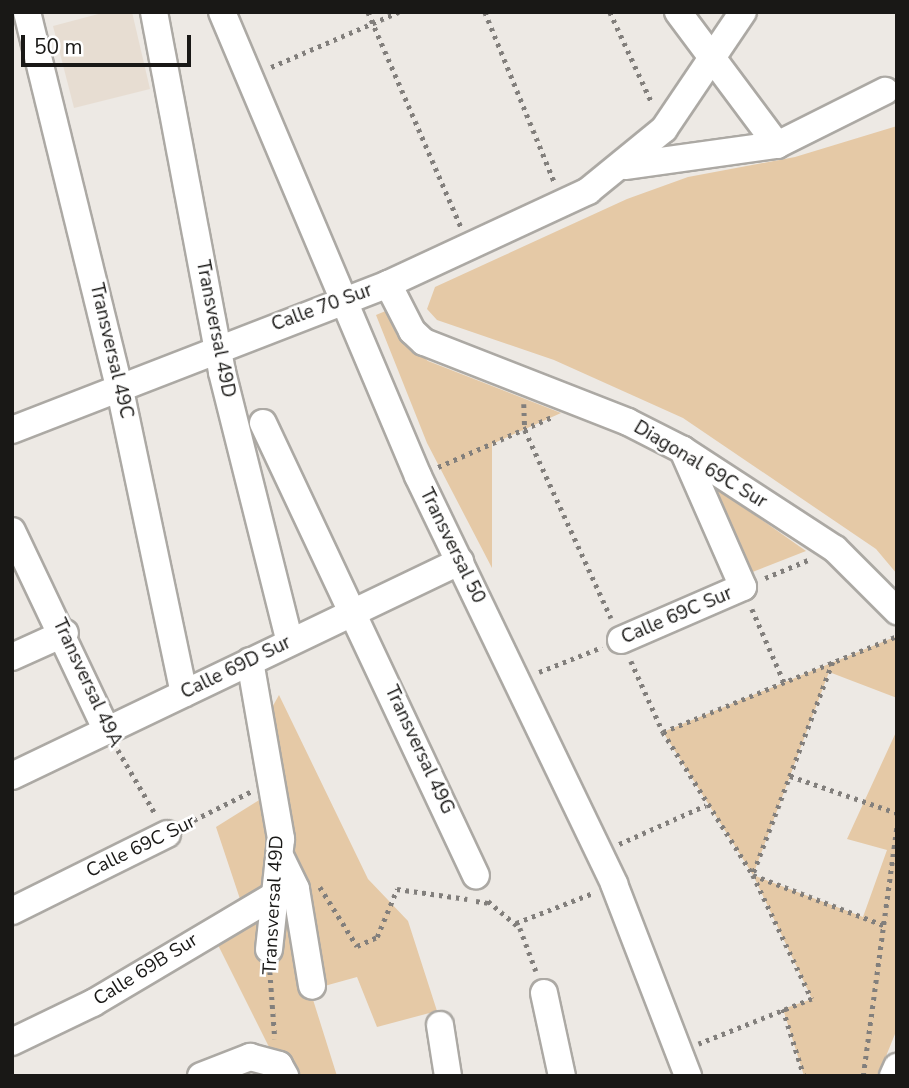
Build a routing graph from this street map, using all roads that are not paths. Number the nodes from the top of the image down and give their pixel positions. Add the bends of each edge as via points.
1 (154, 12) edge
2 (222, 12) edge
3 (678, 12) edge
4 (743, 12) edge
5 (28, 16) edge
6 (715, 63) junction
7 (885, 91) dead end
8 (777, 145) junction
9 (623, 166) junction
10 (388, 284) junction
11 (341, 302) junction
12 (220, 345) junction
13 (120, 390) junction
14 (263, 423) dead end
15 (13, 424) edge
16 (683, 450) junction
17 (12, 531) edge
18 (460, 561) junction
19 (355, 611) junction
20 (897, 611) edge
21 (65, 633) junction
22 (621, 640) road end
23 (289, 642) junction
24 (12, 657) edge
25 (250, 662) junction
26 (184, 693) junction
27 (107, 730) junction
28 (12, 776) edge
29 (167, 834) road end
30 (280, 857) junction
31 (476, 875) road end
32 (278, 893) junction
33 (12, 911) edge
34 (269, 949) road end
35 (312, 986) dead end
36 (544, 993) road end
37 (440, 1025) dead end
38 (12, 1042) edge
39 (685, 1063) edge
40 (897, 1067) edge
41 (282, 1071) edge
42 (201, 1076) edge
43 (448, 1076) edge
44 (562, 1076) edge
45 (893, 1076) edge

1 - 12 street, Transversal 49D
2 - 11 street, Transversal 50
3 - 6 street
4 - 6 street, Calle 70 Sur
5 - 13 street, Transversal 49C
6 - 8 street
6 - 9 street, Calle 70 Sur via 664,130
7 - 8 street, Calle 70 Sur
8 - 9 street, Calle 70 Sur
9 - 10 street, Calle 70 Sur via 563,205
10 - 11 street, Calle 70 Sur
10 - 16 street, Diagonal 69C Sur via 412,331 424,342 583,403
11 - 12 street, Calle 70 Sur
11 - 18 street, Transversal 50
12 - 13 street, Calle 70 Sur
12 - 23 street, Transversal 49D
13 - 15 street, Calle 70 Sur
13 - 26 street, Transversal 49C
14 - 19 street, Transversal 49G
16 - 20 street, Diagonal 69C Sur via 835,549
16 - 22 street, Calle 69C Sur via 743,587
17 - 21 street, Transversal 49A
18 - 19 street, Calle 69D Sur
18 - 39 street, Transversal 50 via 614,884
19 - 23 street, Calle 69D Sur
19 - 31 street, Transversal 49G
21 - 24 street
21 - 27 street, Transversal 49A
23 - 25 street, Calle 69D Sur
25 - 26 street, Calle 69D Sur
25 - 30 street, Transversal 49D
26 - 27 street, Calle 69D Sur
27 - 28 street, Calle 69D Sur
29 - 33 street, Calle 69C Sur
30 - 32 street, Transversal 49D
30 - 35 street via 296,889
32 - 34 street, Transversal 49D
32 - 38 street, Calle 69B Sur via 93,1003
36 - 44 street
37 - 43 street
40 - 45 street
41 - 42 street via 250,1057

